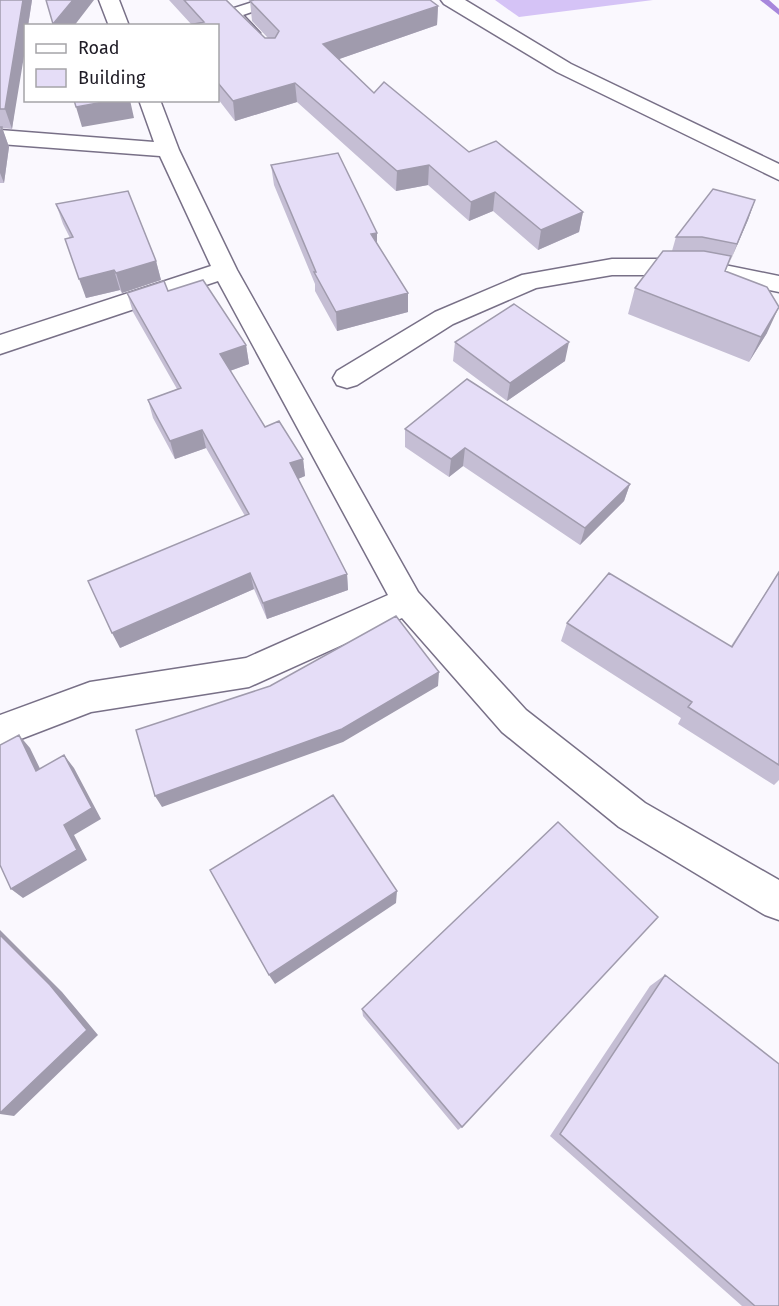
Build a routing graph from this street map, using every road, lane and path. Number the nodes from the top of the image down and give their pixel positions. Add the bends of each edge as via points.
1 (109, 0) edge
2 (273, 0) edge
3 (451, 0) edge
4 (118, 24) edge
5 (264, 44) edge
6 (150, 102) edge
7 (0, 137) edge
8 (168, 150) junction
9 (779, 173) edge
10 (225, 270) junction
11 (779, 284) edge
12 (0, 345) edge
13 (347, 378) dead end
14 (407, 601) junction
15 (0, 731) edge
16 (779, 901) edge

1 - 4 street
2 - 5 lane via 233,13
3 - 9 street via 564,68
6 - 8 street
7 - 8 street
8 - 10 street
10 - 12 street
10 - 14 street
11 - 13 street via 695,267 612,267 531,281 444,318
14 - 15 street via 249,672 90,698
14 - 16 street via 514,721 632,816

